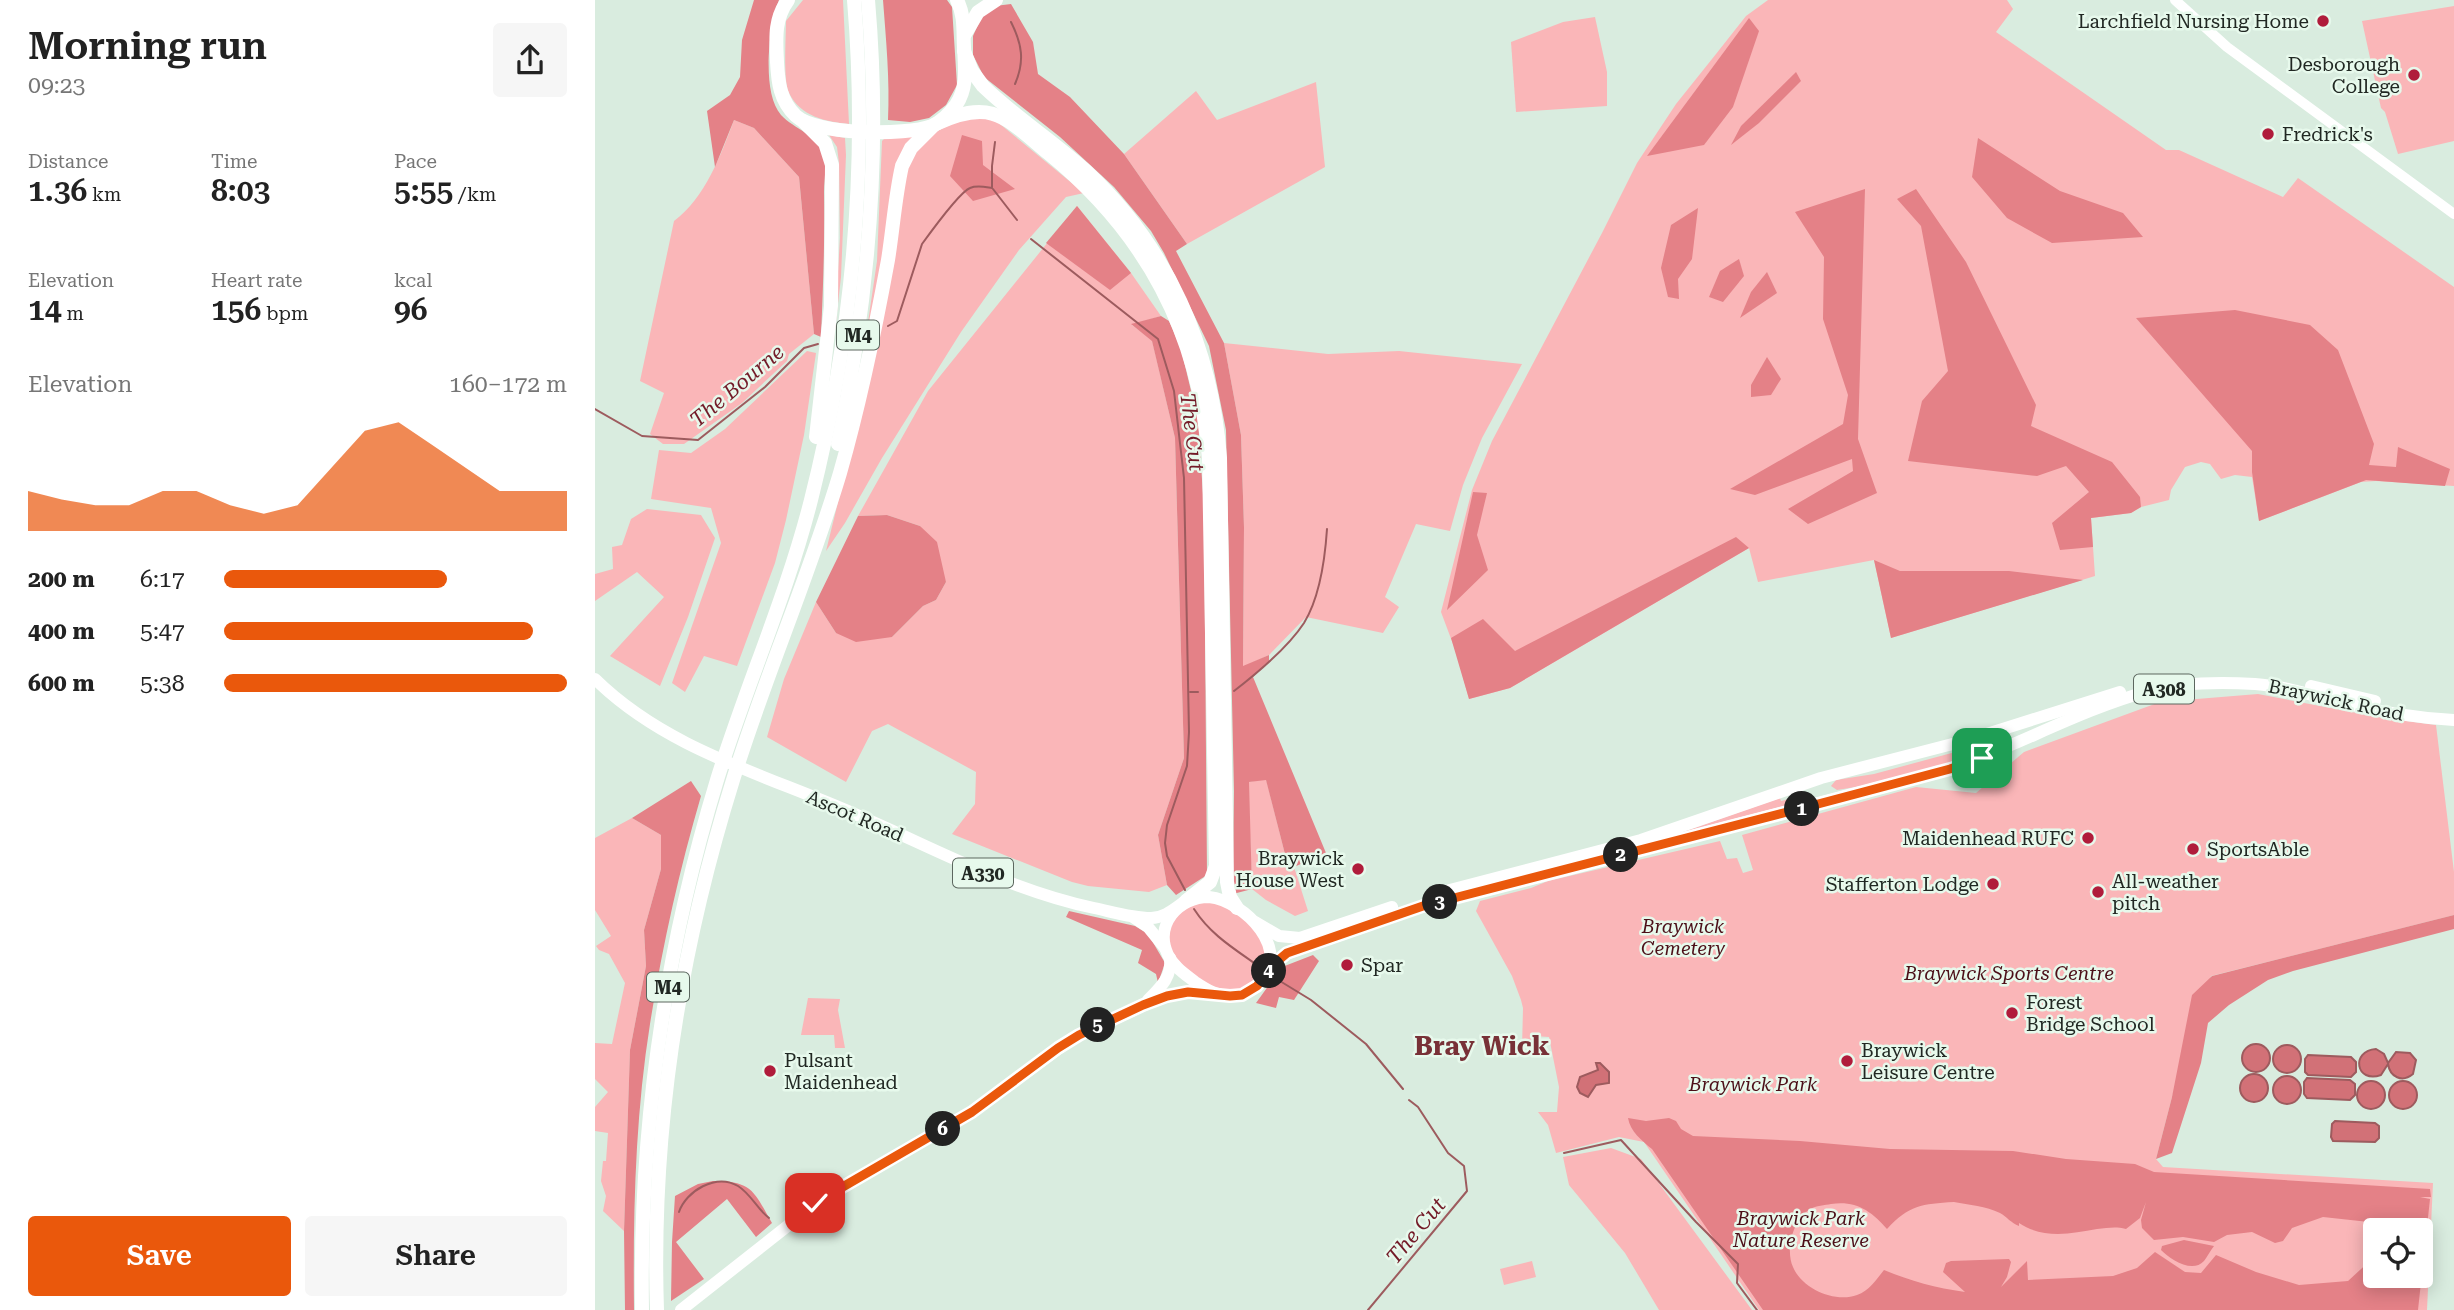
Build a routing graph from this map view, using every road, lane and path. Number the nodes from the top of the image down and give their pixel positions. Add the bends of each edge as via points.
1 (788, 0) edge
2 (854, 0) edge
3 (869, 0) edge
4 (957, 0) edge
5 (996, 0) edge
6 (2175, 0) edge
7 (964, 46) junction
8 (803, 121) junction
9 (934, 125) junction
10 (2454, 214) edge
11 (795, 554) junction
12 (774, 661) junction
13 (595, 678) edge
14 (2454, 712) edge
15 (2454, 720) edge
16 (1185, 901) junction
17 (1237, 908) junction
18 (1132, 917) junction
19 (1255, 922) junction
20 (1167, 953) junction
21 (1263, 979) junction
22 (1217, 995) junction
23 (1143, 1005) junction
24 (657, 1307) edge
25 (683, 1309) edge
26 (642, 1310) edge

1 - 8 highway, M4 via 776,31 778,80 786,104
2 - 11 highway, M4 via 859,148 850,285 829,421
3 - 12 highway, M4 via 872,174 857,337 828,485
4 - 7 highway, M4 via 963,15
5 - 7 highway via 974,16
6 - 10 street via 2227,47
7 - 9 highway, M4 via 961,94
7 - 17 highway via 972,71 983,86 1088,173 1132,222 1173,285 1199,345 1219,442 1227,882
8 - 9 highway via 835,131
8 - 11 highway, M4 via 823,139 832,160 833,249 823,384
9 - 12 highway, M4 via 911,148 902,166 874,333 841,469
9 - 16 highway via 968,112 992,114 1019,129 1067,168 1114,215 1143,255 1190,352 1204,409 1209,459 1216,866 1210,883
11 - 26 highway, M4 via 718,778 676,939 651,1102 642,1228
12 - 24 highway, M4 via 720,820 685,969 664,1121
13 - 18 main road, Ascot Road / A330 via 642,718 700,750 1021,888
14 - 19 main road, Braywick Road / A308 via 2245,676 2149,684 1968,740 1821,778 1653,836 1423,897 1305,937 1279,936
15 - 21 main road, Braywick Road / A308 via 2403,715 2257,684 2205,683 2151,690 1950,769 1394,915 1292,951
16 - 17 main road via 1215,898
16 - 18 main road, Ascot Road / A330 via 1160,917
16 - 20 main road via 1167,923
17 - 19 main road
18 - 20 main road, Ascot Road / A330 via 1148,928
19 - 21 main road via 1269,950
20 - 22 main road via 1182,972
20 - 23 main road via 1166,980
21 - 22 main road via 1242,995
22 - 23 main road via 1180,993
23 - 25 main road via 1065,1043 972,1112 831,1192

